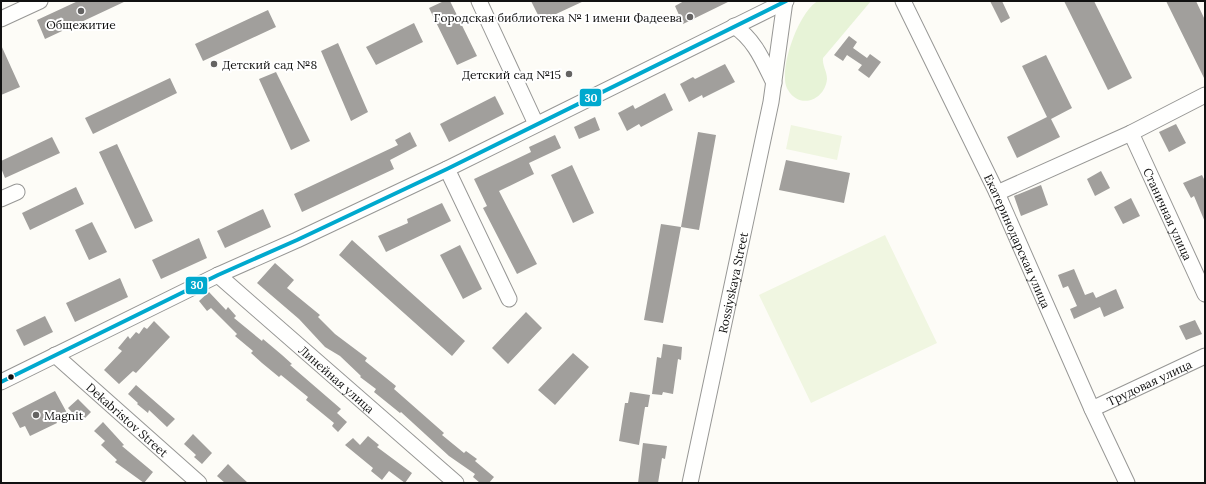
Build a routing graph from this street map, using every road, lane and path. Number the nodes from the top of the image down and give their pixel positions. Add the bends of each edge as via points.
1 (40, 1) edge
2 (479, 1) edge
3 (786, 1) edge
4 (903, 1) edge
5 (1, 19) edge
6 (734, 26) junction
7 (774, 82) junction
8 (1205, 95) edge
9 (536, 124) junction
10 (1131, 133) junction
11 (447, 169) junction
12 (17, 192) dead end
13 (997, 193) junction
14 (1, 199) edge
15 (218, 275) junction
16 (1205, 294) edge
17 (509, 299) dead end
18 (55, 355) junction
19 (1205, 356) edge
20 (1, 382) edge
21 (1092, 409) junction
22 (199, 483) edge
23 (456, 483) edge
24 (690, 483) edge
25 (1127, 483) edge

1 - 5 street
2 - 9 street
3 - 6 street
3 - 7 street, Rossiyskaya Street
4 - 13 street, Екатеринодарская улица
6 - 7 street via 753,42
6 - 9 street
7 - 24 street, Rossiyskaya Street
8 - 10 street
9 - 11 street
10 - 13 street
10 - 16 street, Станичная улица
11 - 15 street
11 - 17 street
12 - 14 street
13 - 21 street, Екатеринодарская улица
15 - 18 street
15 - 23 street, Линейная улица
18 - 20 street
18 - 22 street, Dekabristov Street
19 - 21 street, Трудовая улица
21 - 25 street, Екатеринодарская улица

